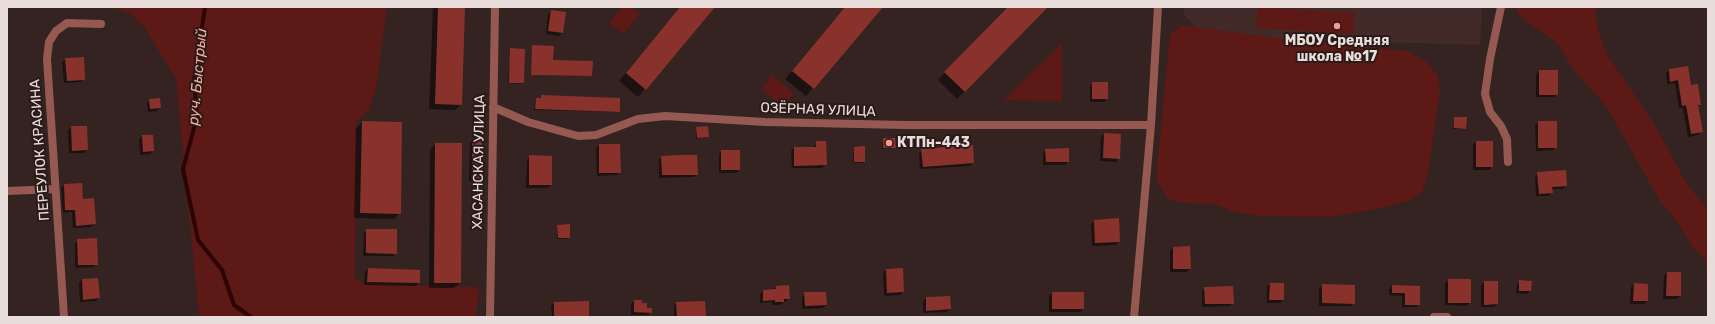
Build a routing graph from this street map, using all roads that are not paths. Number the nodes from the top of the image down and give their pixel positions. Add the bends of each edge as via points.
1 (495, 7) edge
2 (1158, 7) edge
3 (1501, 7) edge
4 (101, 24) dead end
5 (493, 107) junction
6 (1151, 125) junction
7 (1508, 162) dead end
8 (55, 189) junction
9 (7, 192) edge
10 (64, 317) edge
11 (490, 317) edge
12 (1134, 317) edge
13 (1434, 317) edge
14 (1447, 317) edge

1 - 5 street, ХАСАНСКАЯ УЛИЦА
2 - 6 street
3 - 7 street via 1490,59 1486,94 1490,112 1507,139
4 - 8 street, ПЕРЕУЛОК КРАСИНА via 67,23 56,31 49,42 47,59
5 - 6 street, ОЗЁРНАЯ УЛИЦА via 528,122 578,136 596,135 638,119 664,116 765,122 905,125
5 - 11 street, ХАСАНСКАЯ УЛИЦА
6 - 12 street
8 - 9 street
8 - 10 street, ПЕРЕУЛОК КРАСИНА
13 - 14 street

